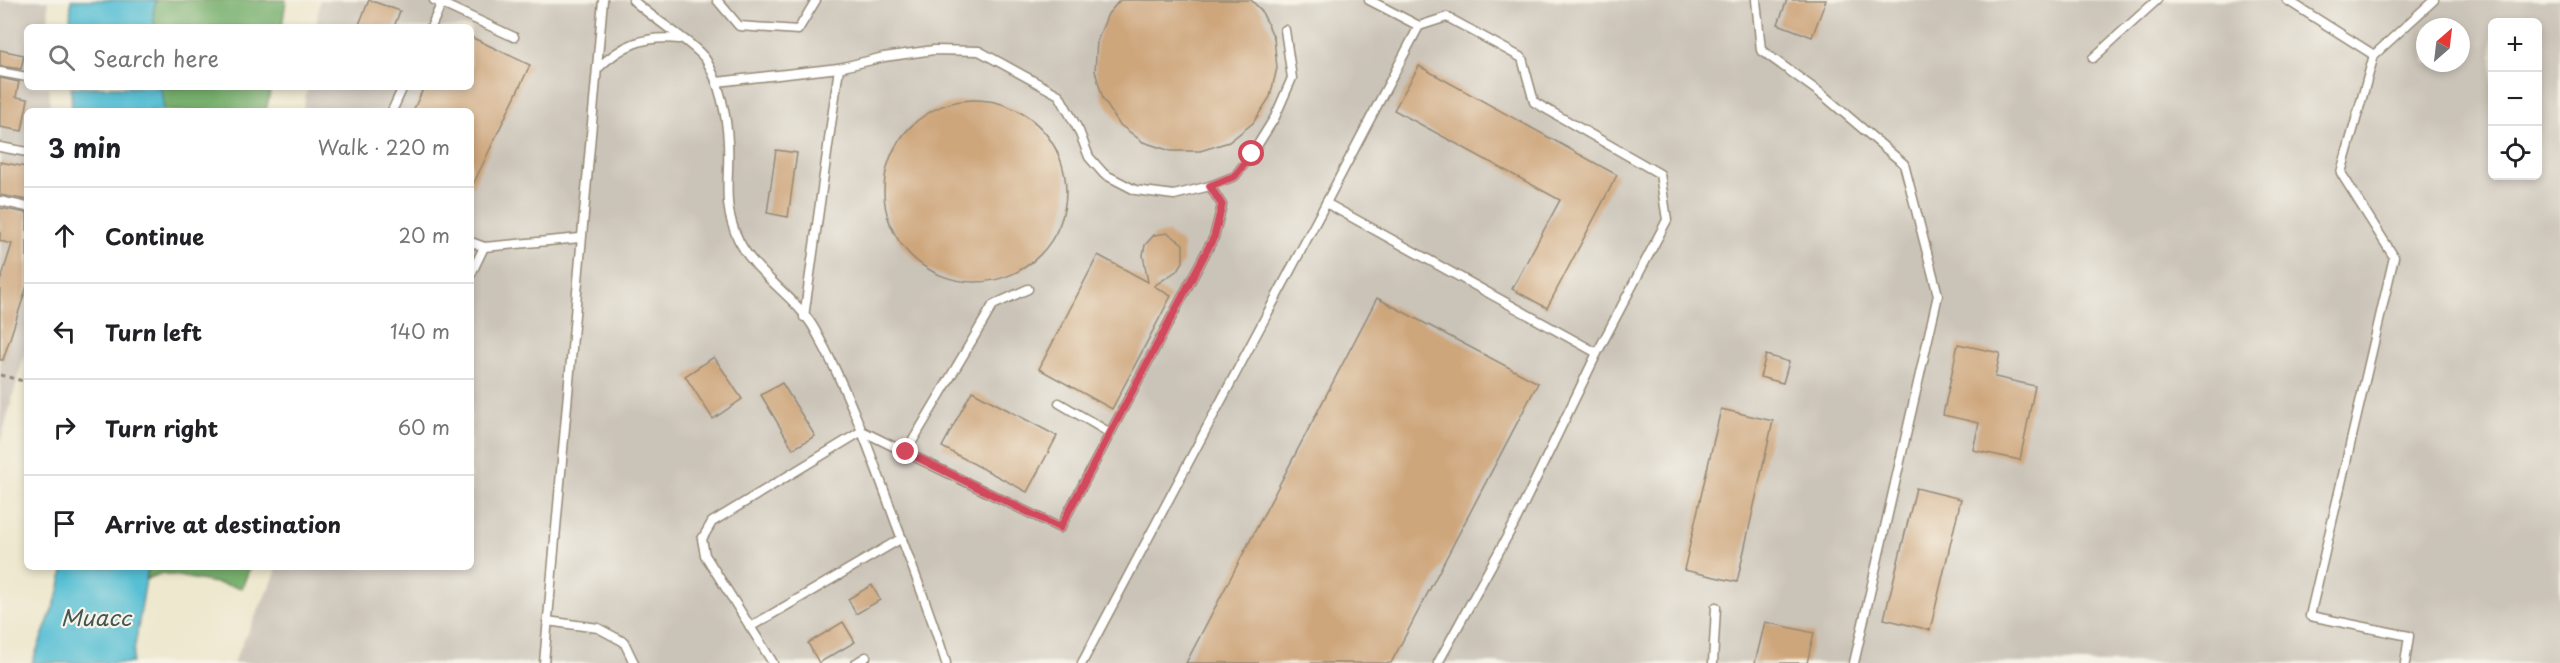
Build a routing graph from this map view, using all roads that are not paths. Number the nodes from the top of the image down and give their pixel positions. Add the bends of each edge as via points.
1 (603, 0) edge
2 (633, 0) edge
3 (717, 0) edge
4 (816, 0) edge
5 (1369, 0) edge
6 (1756, 0) edge
7 (2157, 0) edge
8 (2287, 0) edge
9 (2434, 0) edge
10 (440, 1) edge
11 (432, 24) edge
12 (1419, 26) junction
13 (1285, 30) dead end
14 (514, 37) dead end
15 (680, 39) junction
16 (2374, 55) junction
17 (2093, 58) dead end
18 (838, 68) junction
19 (597, 69) junction
20 (0, 72) edge
21 (24, 76) edge
22 (717, 82) junction
23 (402, 90) edge
24 (393, 108) edge
25 (0, 147) edge
26 (24, 151) edge
27 (1210, 186) junction
28 (0, 201) edge
29 (1326, 203) junction
30 (24, 206) edge
31 (580, 238) junction
32 (474, 243) edge
33 (484, 247) junction
34 (474, 268) edge
35 (1028, 289) dead end
36 (804, 317) junction
37 (1597, 353) junction
38 (1059, 403) dead end
39 (862, 431) junction
40 (1110, 433) junction
41 (906, 452) junction
42 (902, 538) junction
43 (1716, 607) dead end
44 (547, 621) junction
45 (750, 627) junction
46 (866, 657) dead end
47 (544, 663) edge
48 (634, 663) edge
49 (773, 663) edge
50 (856, 663) edge
51 (946, 663) edge
52 (1082, 663) edge
53 (1438, 663) edge
54 (1713, 663) edge
55 (1854, 663) edge
56 (2405, 663) edge

1 - 19 lane
2 - 15 lane
3 - 4 lane via 739,26 798,30
5 - 12 lane
6 - 55 lane via 1761,50 1823,95 1904,164 1938,295
7 - 17 lane
8 - 16 lane
9 - 16 lane
10 - 11 lane
10 - 14 lane
12 - 29 lane
12 - 37 lane via 1447,17 1522,58 1534,102 1660,174 1667,220
13 - 27 lane via 1292,78 1275,117 1235,176
15 - 19 lane via 657,36 636,41 615,51
15 - 22 lane via 705,58
16 - 56 lane via 2341,173 2394,257 2310,616 2409,636
18 - 22 lane
18 - 27 lane via 934,50 979,51 1059,95 1089,158 1104,174 1135,190 1174,195
18 - 36 lane
19 - 31 lane
20 - 21 lane
22 - 36 lane via 728,143 729,213 739,241
23 - 24 lane
25 - 26 lane
27 - 40 lane via 1222,205 1214,237
28 - 30 lane
29 - 37 lane
29 - 52 lane
31 - 33 lane
31 - 44 lane
32 - 33 lane
33 - 34 lane
35 - 41 lane via 993,305
36 - 39 lane via 838,376
37 - 53 lane via 1514,524
38 - 40 lane
39 - 41 lane
39 - 42 lane
39 - 45 lane via 712,522 702,538 705,555
40 - 41 lane via 1060,528
42 - 45 lane
42 - 51 lane
43 - 54 lane
44 - 47 lane
44 - 48 lane via 598,628 624,642
45 - 49 lane
46 - 50 lane

